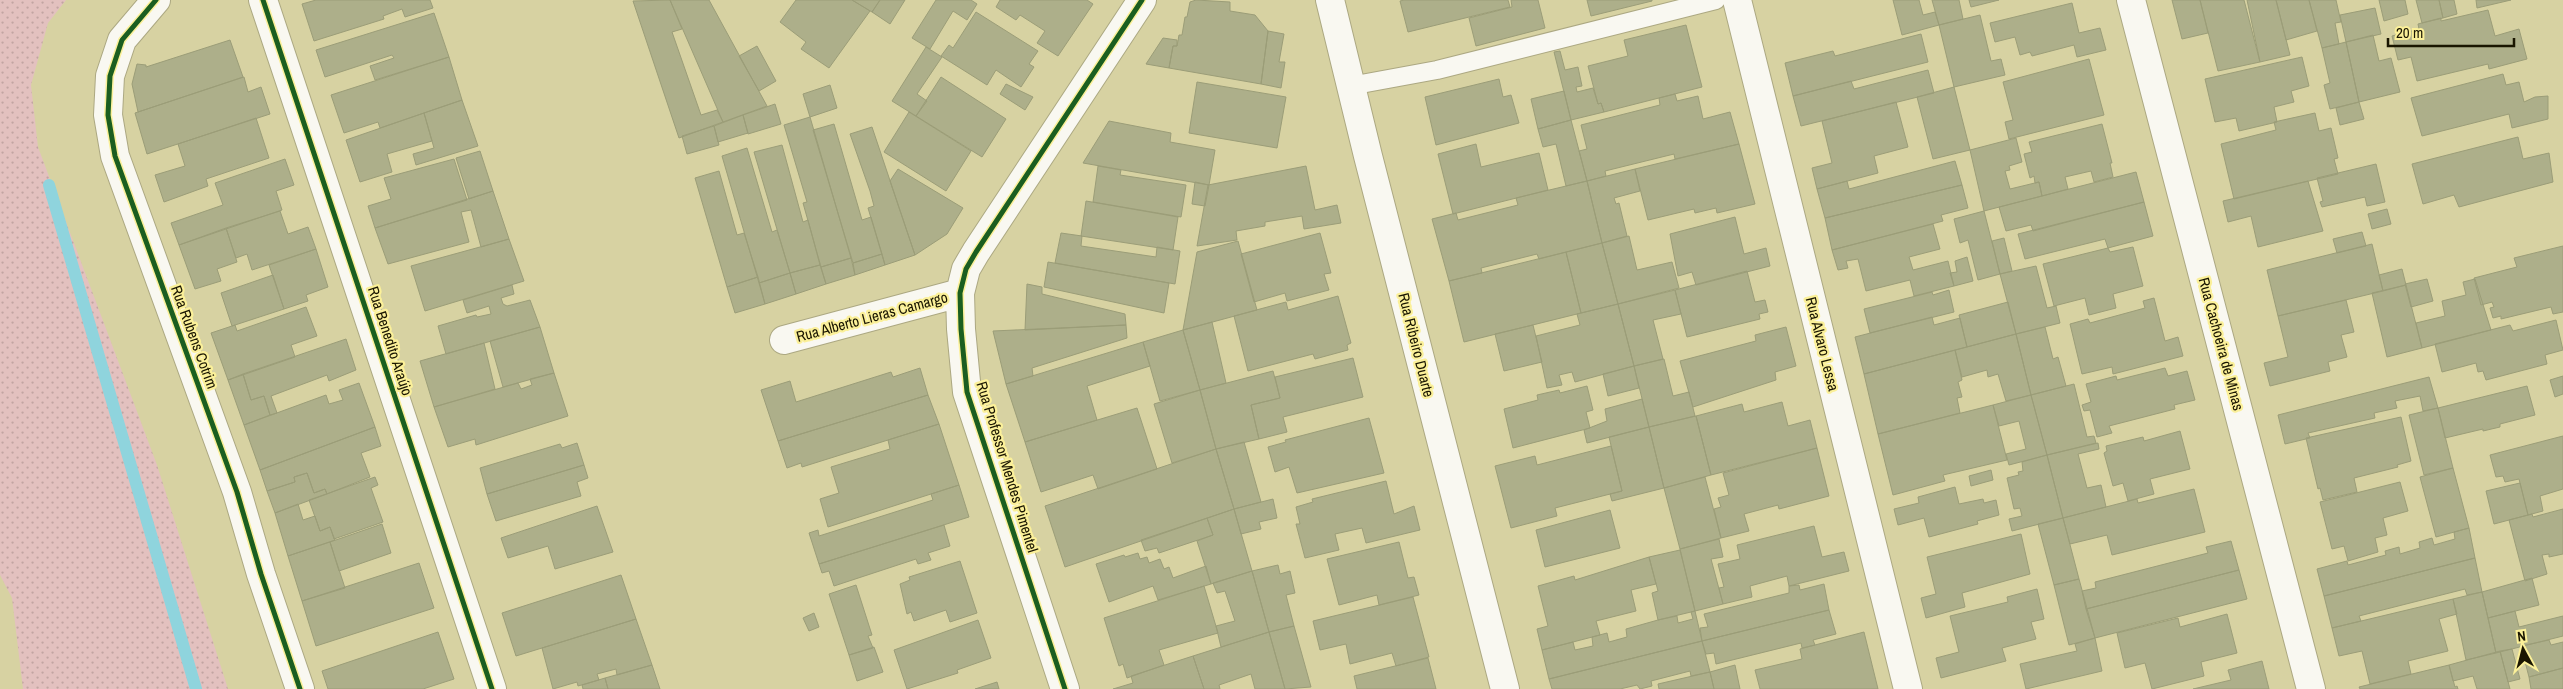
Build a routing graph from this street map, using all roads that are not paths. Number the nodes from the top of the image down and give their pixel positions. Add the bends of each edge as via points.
1 (156, 0) edge
2 (263, 0) edge
3 (1142, 0) edge
4 (1330, 0) edge
5 (1716, 0) edge
6 (1737, 0) edge
7 (2132, 0) edge
8 (1350, 86) junction
9 (960, 293) junction
10 (784, 340) dead end
11 (300, 689) edge
12 (492, 689) edge
13 (1065, 689) edge
14 (1504, 689) edge
15 (1908, 689) edge
16 (2311, 689) edge

1 - 11 street, Rua Rubens Cotrim via 122,40 110,76 108,115 115,156 237,492
2 - 12 street, Rua Benedito Araújo
3 - 9 street, Rua Professor Mendes Pimentel via 976,252 966,269
4 - 8 street, Rua Ribeiro Duarte
5 - 8 lane via 1437,70
6 - 15 street, Rua Alvaro Lessa
7 - 16 street, Rua Cachoeira de Minas
8 - 14 street, Rua Ribeiro Duarte
9 - 10 street, Rua Alberto Lieras Camargo
9 - 13 street, Rua Professor Mendes Pimentel via 967,392

